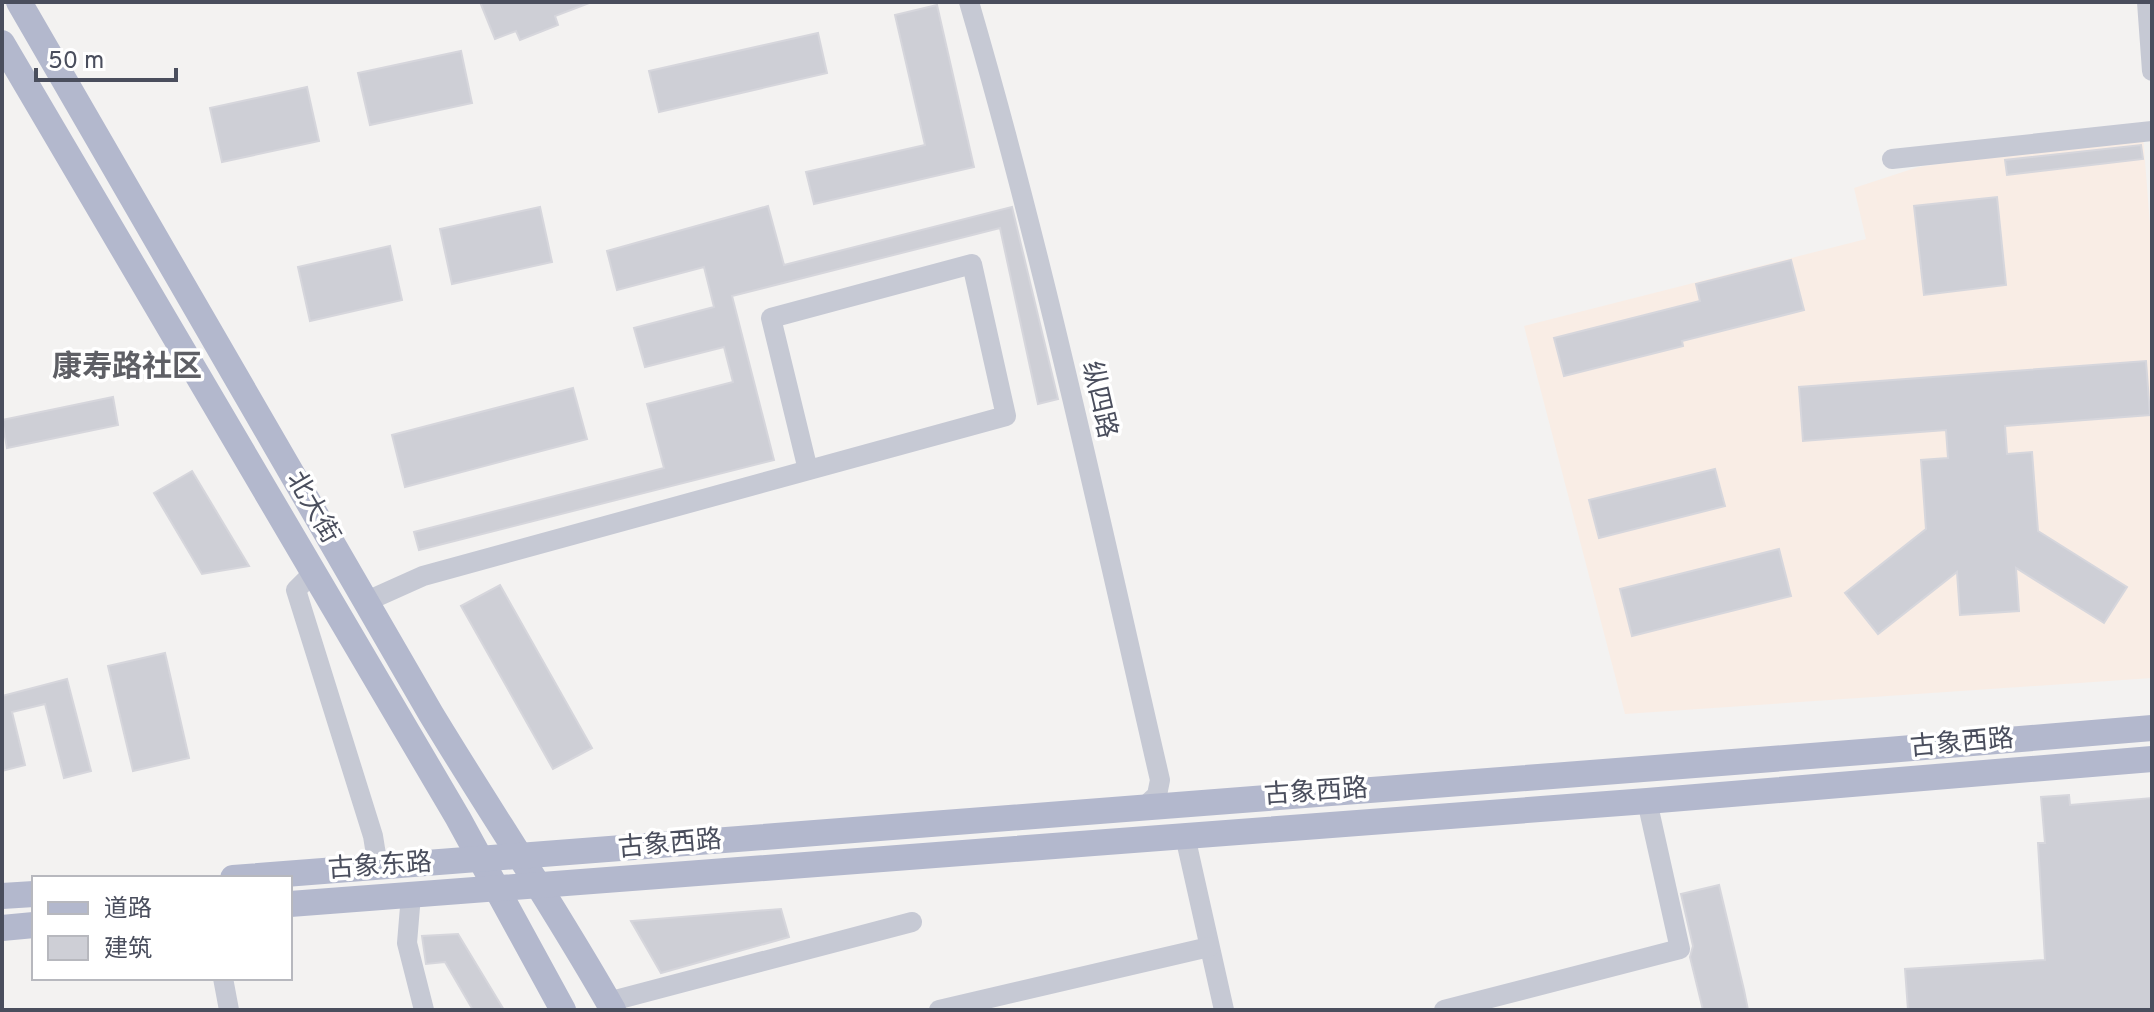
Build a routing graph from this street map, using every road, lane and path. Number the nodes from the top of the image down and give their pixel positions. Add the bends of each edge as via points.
1 (19, 2) edge
2 (969, 2) edge
3 (979, 2) edge
4 (2147, 2) edge
5 (2, 43) edge
6 (2152, 71) edge
7 (2152, 131) edge
8 (1892, 159) dead end
9 (808, 470) junction
10 (312, 574) junction
11 (365, 602) junction
12 (2152, 728) edge
13 (2152, 759) edge
14 (1647, 801) junction
15 (1190, 802) junction
16 (1145, 806) junction
17 (1185, 836) junction
18 (518, 856) junction
19 (480, 859) junction
20 (378, 867) junction
21 (259, 876) edge
22 (538, 886) junction
23 (496, 889) junction
24 (32, 894) edge
25 (411, 895) junction
26 (2, 896) edge
27 (292, 904) edge
28 (912, 922) dead end
29 (32, 925) edge
30 (2, 928) edge
31 (1209, 947) junction
32 (223, 980) edge
33 (610, 1006) edge
34 (1219, 1009) edge
35 (229, 1010) edge
36 (424, 1010) edge
37 (563, 1010) edge
38 (939, 1010) edge
39 (1444, 1010) edge

1 - 11 main road, 北大街
2 - 16 street, 纵四路 via 1043,277 1160,780 1157,795
3 - 15 street, 纵四路 via 1053,274 1170,780
4 - 6 street
5 - 10 main road, 北大街
7 - 8 street
9 - 9 street via 1006,416 972,264 771,318
9 - 11 street via 423,576
10 - 19 main road, 北大街
10 - 20 street via 296,590 373,836
11 - 18 main road, 北大街
12 - 15 main road, 古象西路
13 - 14 main road, 古象西路
14 - 17 main road, 古象西路
14 - 39 street via 1680,949
15 - 16 main road, 古象西路
16 - 18 main road, 古象西路
17 - 22 main road, 古象西路
17 - 31 street
18 - 19 main road, 古象西路
18 - 22 main road, 北大街
19 - 20 main road, 古象东路
19 - 23 main road, 北大街
20 - 21 main road, 古象东路
22 - 23 main road, 古象西路
22 - 33 main road, 北大街
23 - 25 main road, 古象东路
23 - 37 main road, 北大街
24 - 26 main road
25 - 27 main road, 古象东路
25 - 36 street via 407,943
28 - 33 street
29 - 30 main road
31 - 34 street
31 - 38 street
32 - 35 street

